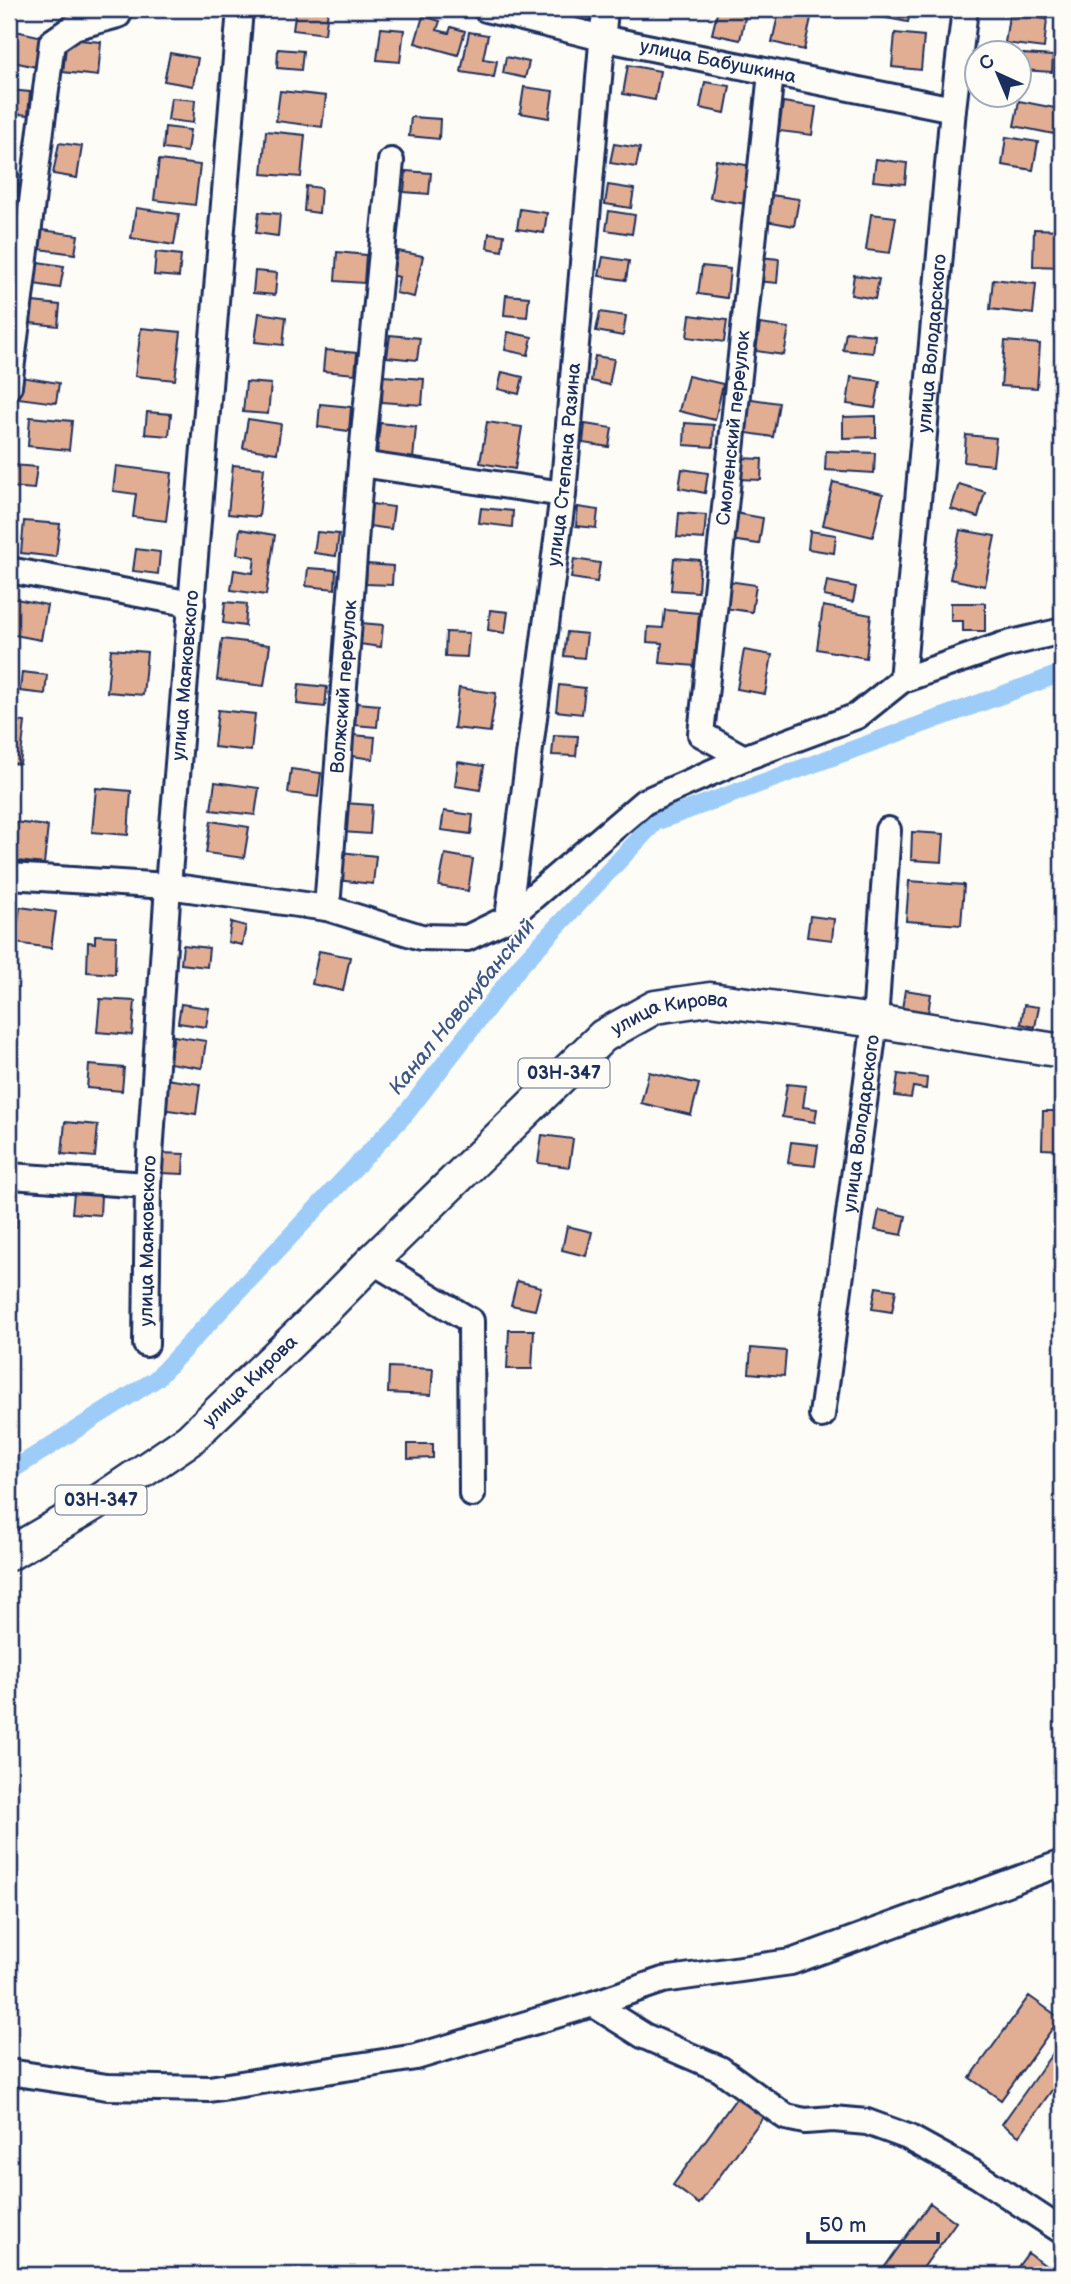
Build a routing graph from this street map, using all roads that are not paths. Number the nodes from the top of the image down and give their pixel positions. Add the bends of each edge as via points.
1 (120, 9) edge
2 (240, 9) edge
3 (486, 9) edge
4 (604, 9) edge
5 (965, 9) edge
6 (602, 38) junction
7 (771, 73) junction
8 (953, 109) junction
9 (391, 161) dead end
10 (9, 386) edge
11 (361, 464) junction
12 (563, 494) junction
13 (9, 570) edge
14 (192, 604) junction
15 (1062, 631) edge
16 (902, 680) junction
17 (744, 758) junction
18 (888, 830) dead end
19 (9, 876) edge
20 (167, 886) junction
21 (327, 908) junction
22 (508, 918) junction
23 (875, 1021) junction
24 (1062, 1051) edge
25 (9, 1176) edge
26 (148, 1185) junction
27 (372, 1261) junction
28 (146, 1344) dead end
29 (822, 1415) dead end
30 (472, 1494) dead end
31 (9, 1554) edge
32 (1062, 1863) edge
33 (593, 2004) junction
34 (9, 2072) edge
35 (1062, 2231) edge

1 - 10 street via 118,15 74,27 52,42
2 - 14 street, улица Маяковского
3 - 6 street, улица Бабушкина
4 - 6 street, улица Степана Разина
5 - 8 street, улица Володарского
6 - 7 street, улица Бабушкина
6 - 12 street, улица Степана Разина
7 - 8 street, улица Бабушкина
7 - 17 street, Смоленский переулок via 701,734
8 - 16 street, улица Володарского
9 - 11 street, Волжский переулок
11 - 12 street
11 - 21 street, Волжский переулок
12 - 22 street, улица Степана Разина
13 - 14 street
14 - 20 street, улица Маяковского
15 - 16 street via 1003,645
16 - 17 street via 857,716
17 - 22 street via 644,803
18 - 23 street, улица Володарского
19 - 20 street
20 - 21 street
20 - 26 street, улица Маяковского
21 - 22 street via 421,937 467,938
23 - 24 main road, улица Кирова / 03Н-347
23 - 27 main road, улица Кирова / 03Н-347 via 710,999 655,1007 603,1036
23 - 29 street, улица Володарского
25 - 26 street
26 - 28 street, улица Маяковского
27 - 30 street via 471,1321
27 - 31 main road, улица Кирова / 03Н-347 via 189,1440
32 - 33 street via 791,1962 663,1980
33 - 34 street via 416,2057 209,2089 107,2087
33 - 35 street via 644,2036 720,2069 786,2116 805,2121 867,2122 908,2137 977,2175

